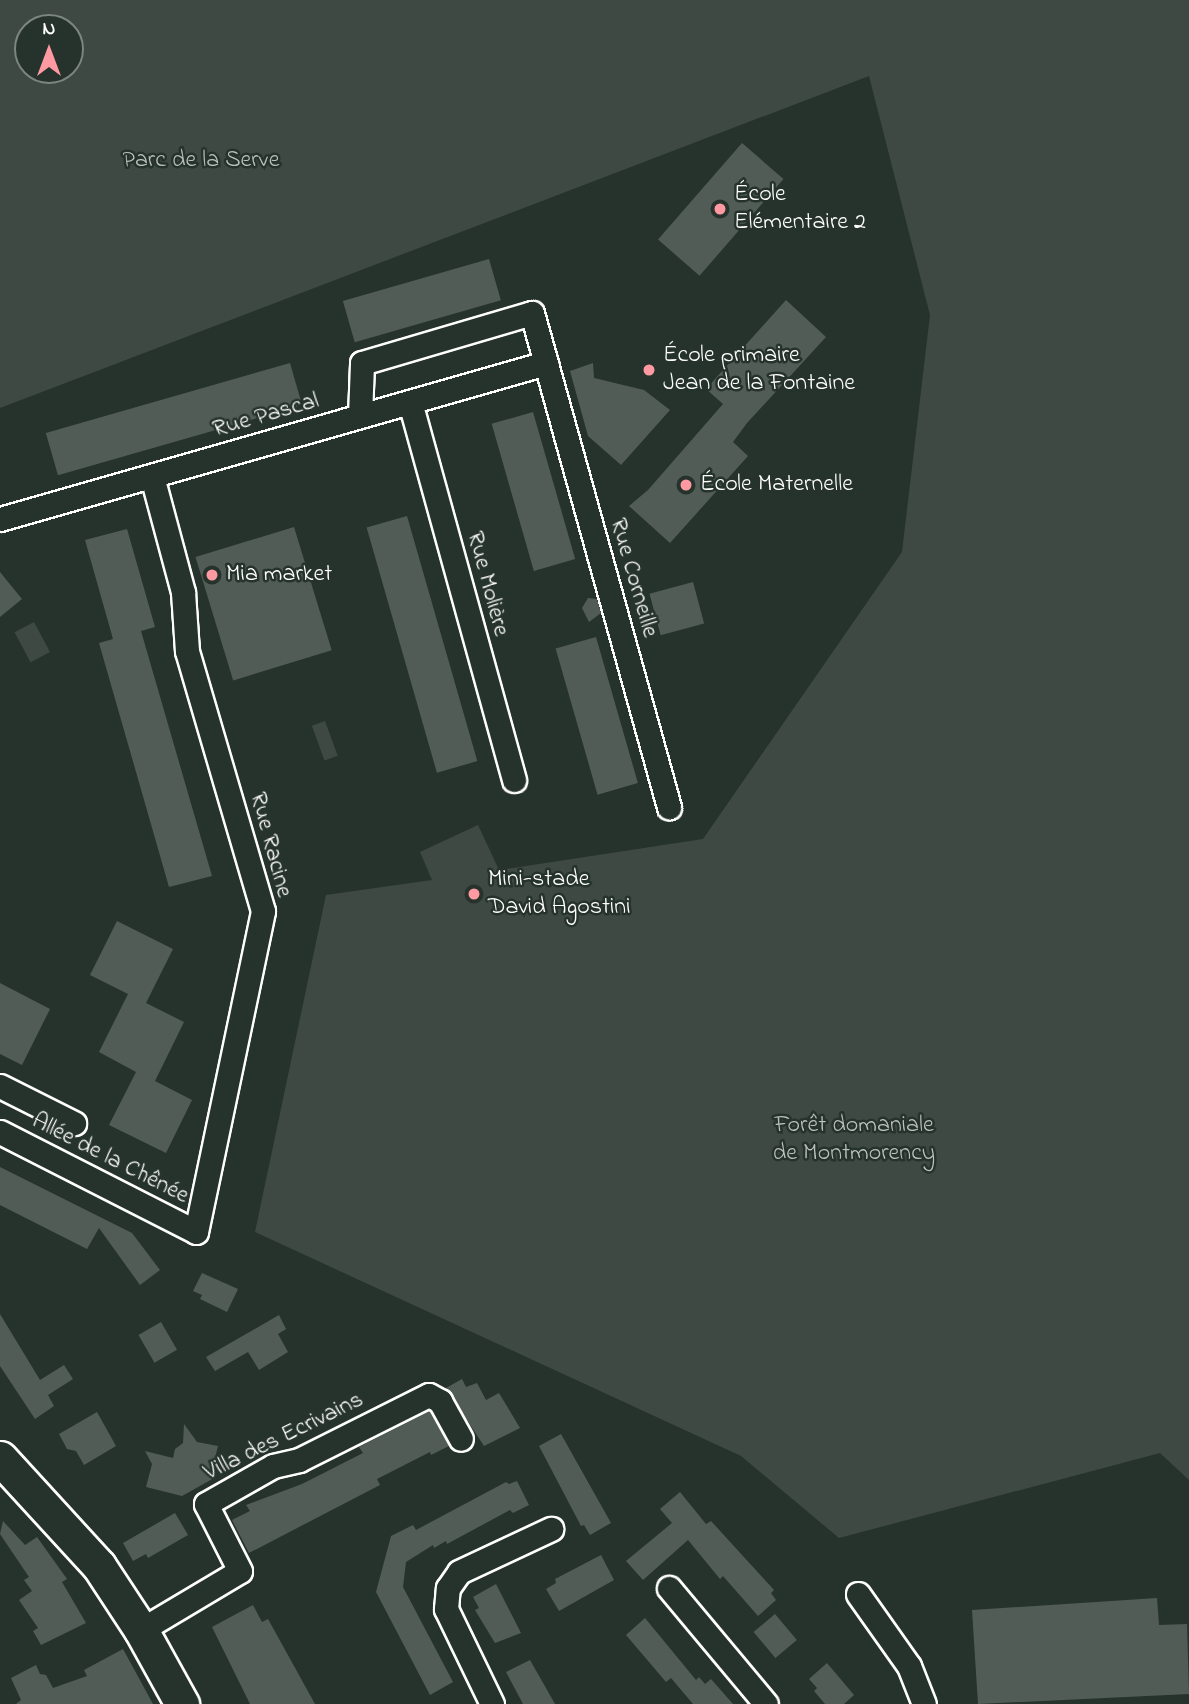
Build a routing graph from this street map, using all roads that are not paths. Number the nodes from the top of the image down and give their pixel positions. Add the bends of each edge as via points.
1 (545, 363) junction
2 (410, 402) junction
3 (360, 416) junction
4 (152, 475) junction
5 (0, 519) edge
6 (514, 780) dead end
7 (669, 807) dead end
8 (0, 1086) edge
9 (74, 1123) dead end
10 (0, 1132) edge
11 (196, 1232) joint
12 (461, 1439) dead end
13 (0, 1458) edge
14 (551, 1529) dead end
15 (669, 1588) dead end
16 (858, 1594) dead end
17 (141, 1630) junction
18 (182, 1704) edge
19 (492, 1704) edge
20 (766, 1704) edge
21 (924, 1704) edge

1 - 2 street, Rue Pascal
1 - 3 street, Rue Corneille via 532,313 362,363
1 - 7 street, Rue Corneille
2 - 3 street, Rue Pascal
2 - 6 street, Rue Molière
3 - 4 street, Rue Pascal
4 - 5 street, Rue Pascal
4 - 11 street, Rue Racine via 183,592 187,651 262,911
8 - 9 street
10 - 11 street, Allée de la Chênée
12 - 17 street, Villa des Ecrivains via 440,1401 429,1395 299,1460 273,1466 206,1504 240,1571
13 - 17 main road via 99,1566
14 - 19 street via 459,1573 448,1588 446,1609
15 - 20 street
16 - 21 street via 909,1666
17 - 18 main road

